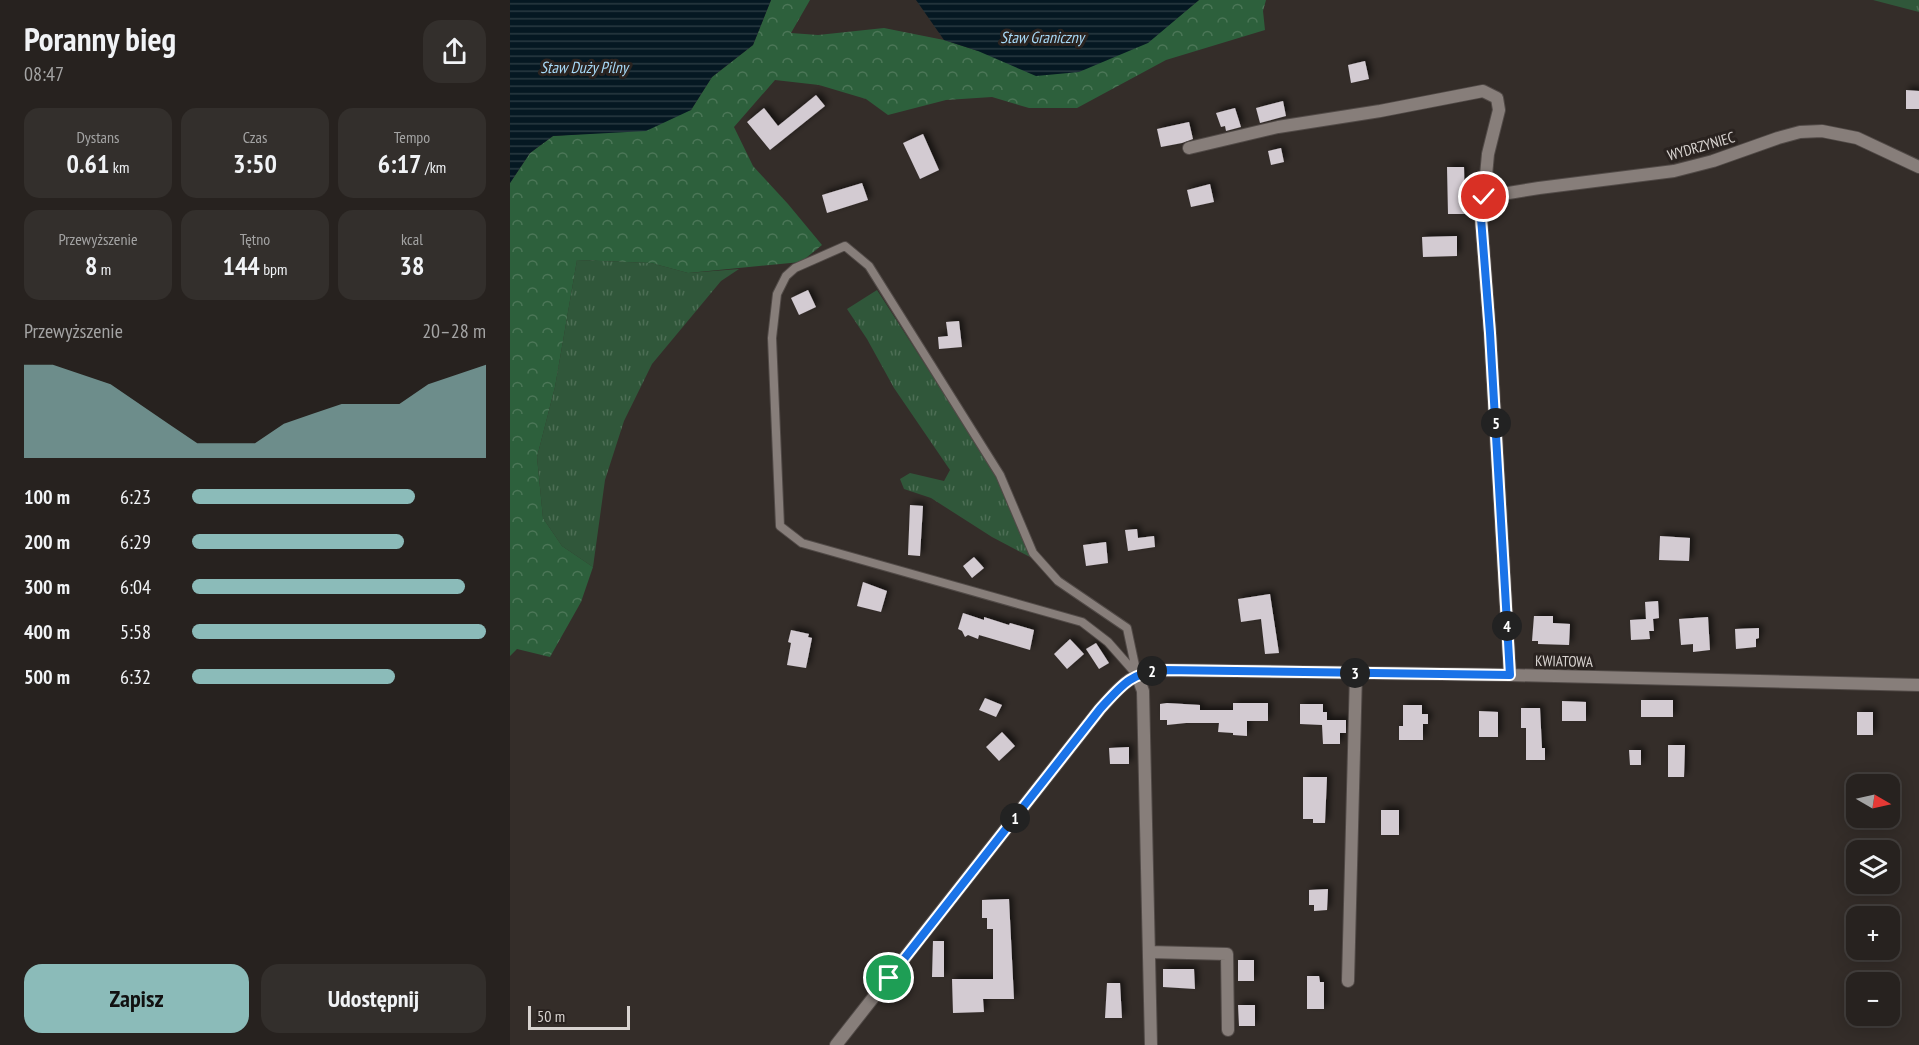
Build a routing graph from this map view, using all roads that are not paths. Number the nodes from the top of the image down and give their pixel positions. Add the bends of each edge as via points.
1 (1189, 148) dead end
2 (1919, 167) edge
3 (1484, 197) junction
4 (1356, 673) junction
5 (1137, 675) junction
6 (1510, 675) junction
7 (1919, 685) edge
8 (1149, 952) junction
9 (1348, 981) dead end
10 (1228, 1029) dead end
11 (836, 1045) edge
12 (1151, 1045) edge

1 - 3 street via 1278,127 1484,91 1497,98 1499,110 1488,154
2 - 3 street, WYDRZYNIEC via 1857,138 1822,131 1800,132 1674,171
3 - 6 street via 1481,218
4 - 5 street, KWIATOWA via 1163,670
4 - 6 street, KWIATOWA
4 - 9 street
5 - 5 lane via 1108,642 1082,622 802,543 780,526 772,338 777,294 790,272 845,246 869,266 1000,475 1034,553 1058,581 1127,628
5 - 8 street via 1143,691
5 - 11 street via 1100,709
6 - 7 street, KWIATOWA
8 - 10 street via 1227,954
8 - 12 street

